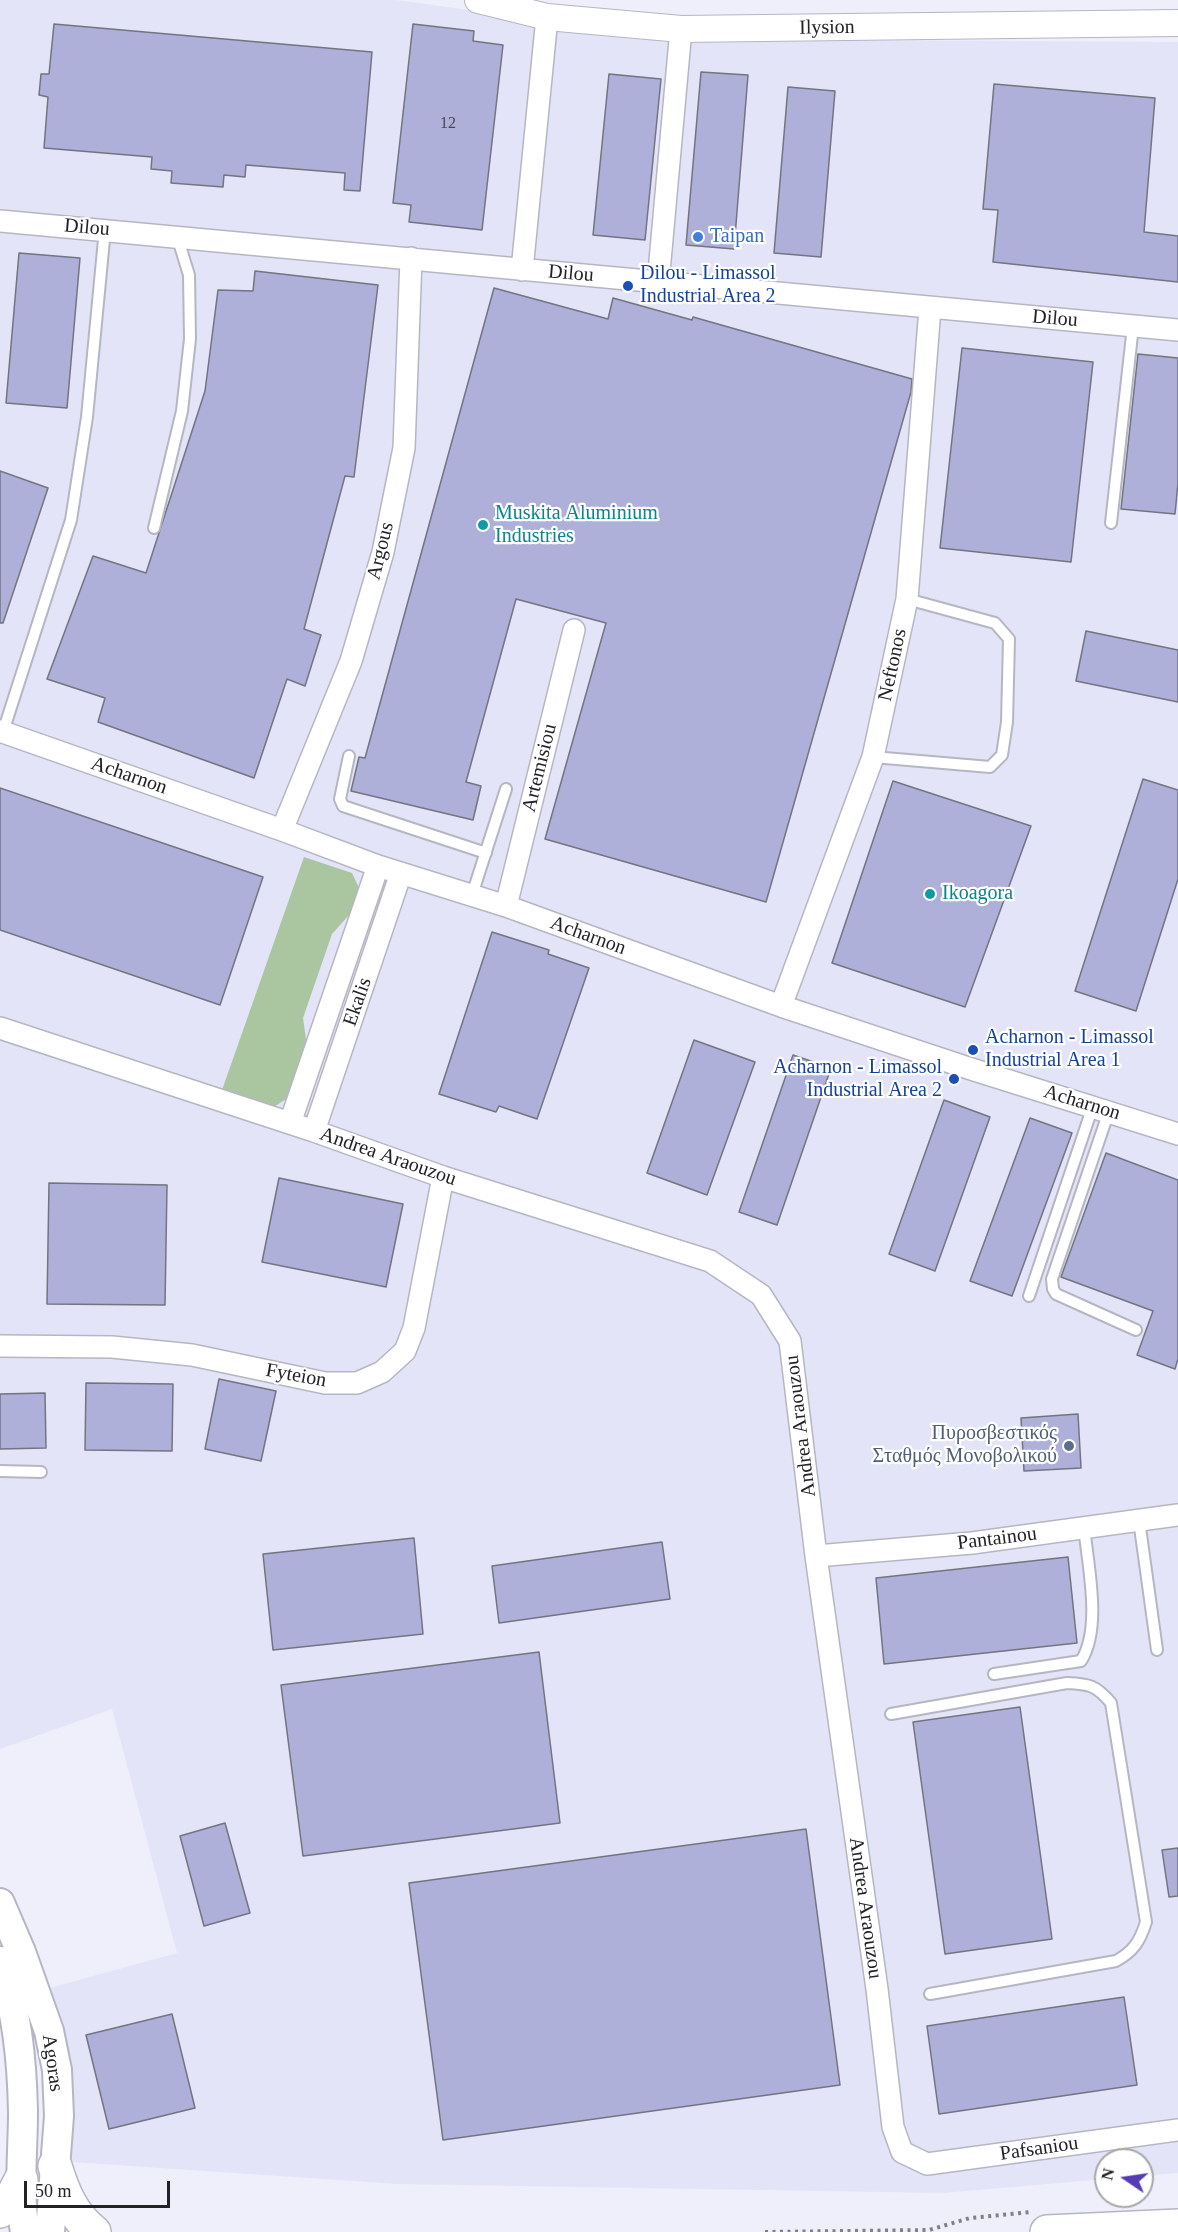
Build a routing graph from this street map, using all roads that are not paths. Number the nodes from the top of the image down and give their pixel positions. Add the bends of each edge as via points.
1 (478, 0) edge
2 (547, 17) junction
3 (1178, 23) edge
4 (681, 29) junction
5 (0, 221) edge
6 (105, 229) junction
7 (177, 236) junction
8 (411, 258) junction
9 (522, 270) junction
10 (658, 283) junction
11 (930, 308) junction
12 (1133, 326) junction
13 (1178, 330) edge
14 (1111, 523) dead end
15 (154, 528) dead end
16 (907, 598) junction
17 (574, 630) dead end
18 (2, 731) edge
19 (349, 756) dead end
20 (873, 757) junction
21 (506, 789) dead end
22 (282, 830) junction
23 (486, 853) junction
24 (378, 866) junction
25 (401, 873) junction
26 (472, 895) junction
27 (506, 906) junction
28 (781, 1006) junction
29 (0, 1028) edge
30 (1101, 1108) junction
31 (290, 1123) junction
32 (314, 1131) junction
33 (1178, 1134) edge
34 (443, 1177) junction
35 (1029, 1296) dead end
36 (1136, 1330) dead end
37 (0, 1346) edge
38 (0, 1471) edge
39 (41, 1472) dead end
40 (1178, 1515) edge
41 (1139, 1520) junction
42 (1084, 1527) junction
43 (816, 1556) junction
44 (1157, 1650) dead end
45 (994, 1674) dead end
46 (891, 1714) dead end
47 (0, 1903) edge
48 (0, 1961) edge
49 (930, 1994) dead end
50 (1178, 2130) edge
51 (902, 2152) joint
52 (55, 2166) junction
53 (21, 2180) junction
54 (0, 2211) edge
55 (1041, 2222) edge
56 (1178, 2226) edge
57 (25, 2232) edge
58 (50, 2232) edge
59 (94, 2232) edge

1 - 2 street, Ilysion
2 - 4 street, Ilysion
2 - 9 street
3 - 4 street, Ilysion
4 - 10 street
5 - 6 street, Dilou
6 - 7 street, Dilou
6 - 18 lane via 87,417 71,520
7 - 8 street, Dilou
7 - 15 lane via 189,275 190,339 182,411
8 - 9 street, Dilou
8 - 22 street, Argous via 404,448 382,552 351,661
9 - 10 street, Dilou
10 - 11 street, Dilou
11 - 12 street, Dilou
11 - 16 street, Neftonos
12 - 13 street, Dilou
12 - 14 lane
16 - 20 street, Neftonos
16 - 20 lane via 995,623 1010,639 1002,755 990,767
17 - 27 street, Artemisiou
18 - 22 street, Acharnon
19 - 23 lane via 340,799 343,806
20 - 28 street, Neftonos
21 - 23 lane
22 - 24 street, Acharnon
23 - 26 lane
24 - 25 street, Acharnon
24 - 31 street
25 - 26 street, Acharnon
25 - 32 street, Ekalis
26 - 27 street, Acharnon
27 - 28 street, Acharnon
28 - 30 street, Acharnon
29 - 31 street, Andrea Araouzou
30 - 33 street, Acharnon
30 - 35 lane
30 - 36 lane via 1052,1279 1053,1289 1056,1294
31 - 32 street, Andrea Araouzou
32 - 34 street, Andrea Araouzou
34 - 37 street, Fyteion via 414,1328 405,1351 382,1372 357,1383 325,1383 192,1355 112,1347
34 - 43 street, Andrea Araouzou via 710,1261 761,1295 790,1341
38 - 39 lane
40 - 41 street, Pantainou
41 - 42 street, Pantainou
41 - 44 lane
42 - 43 street, Pantainou via 972,1543
42 - 45 lane via 1093,1620 1087,1652 1081,1661
43 - 51 street, Andrea Araouzou via 893,2127
46 - 49 lane via 1066,1683 1089,1684 1101,1692 1111,1702 1146,1922 1132,1952 1116,1961
47 - 52 main road, Agoras via 49,2031 58,2116
48 - 53 main road, Agoras via 10,1993 21,2061
50 - 51 street, Pafsaniou via 927,2164
52 - 58 main road, Agoras
52 - 59 main road via 70,2205
53 - 54 main road
53 - 57 main road, Agoras
55 - 56 main road

